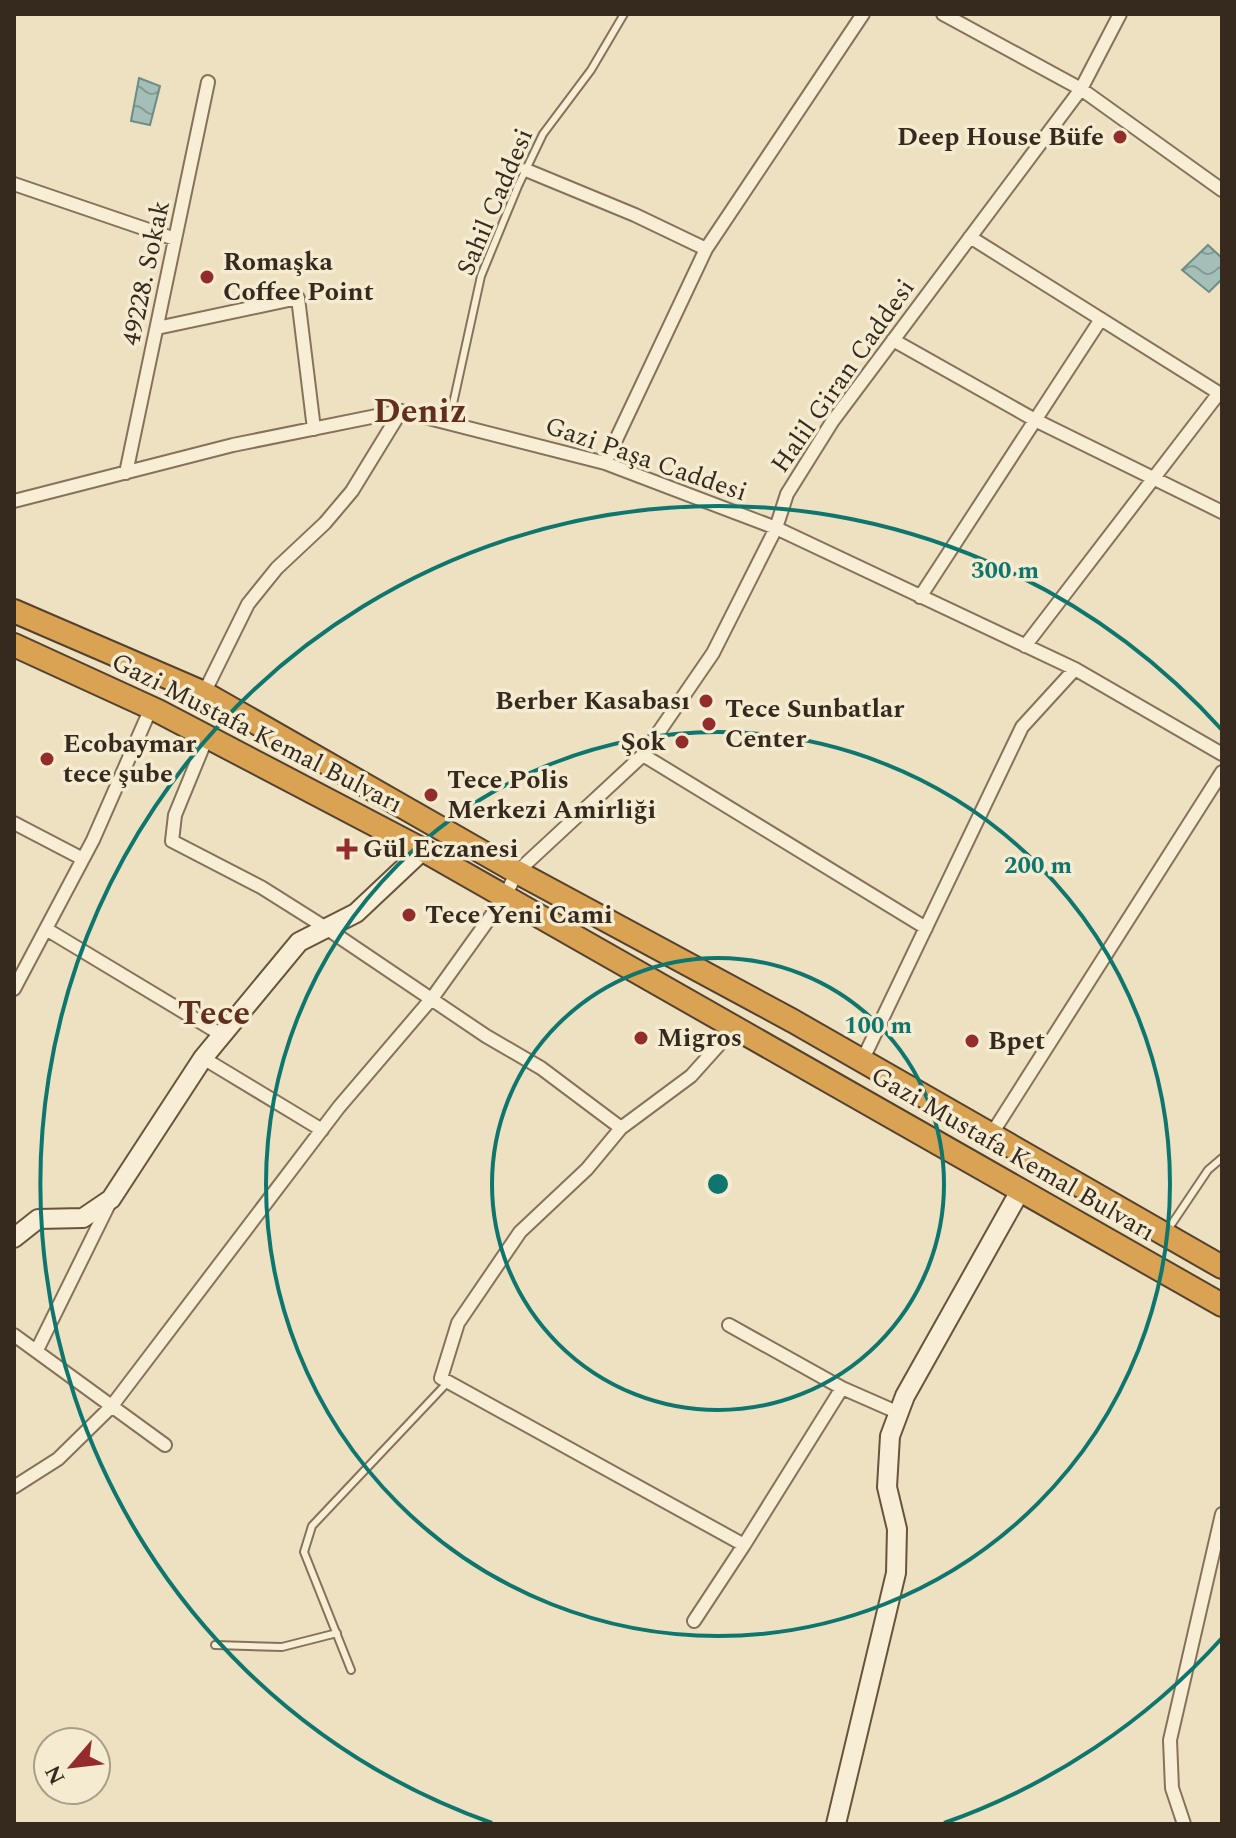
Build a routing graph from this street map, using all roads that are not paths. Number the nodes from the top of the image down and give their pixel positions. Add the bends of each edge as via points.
1 (624, 14) edge
2 (863, 14) edge
3 (943, 14) edge
4 (1120, 14) edge
5 (208, 82) dead end
6 (1081, 89) junction
7 (526, 170) junction
8 (14, 184) edge
9 (1222, 190) edge
10 (970, 237) junction
11 (175, 239) junction
12 (706, 249) junction
13 (1101, 319) junction
14 (157, 328) junction
15 (893, 340) junction
16 (1221, 394) edge
17 (401, 411) junction
18 (1035, 420) junction
19 (448, 425) junction
20 (314, 429) junction
21 (605, 463) junction
22 (126, 473) junction
23 (1153, 480) junction
24 (14, 501) edge
25 (1222, 512) edge
26 (776, 528) junction
27 (920, 597) junction
28 (14, 611) edge
29 (14, 645) edge
30 (1025, 646) junction
31 (1075, 669) junction
32 (204, 693) junction
33 (151, 708) junction
34 (207, 737) junction
35 (1222, 754) edge
36 (643, 755) junction
37 (1222, 772) edge
38 (14, 823) edge
39 (423, 850) junction
40 (83, 859) junction
41 (517, 872) junction
42 (504, 898) junction
43 (326, 928) junction
44 (926, 928) junction
45 (46, 929) junction
46 (14, 989) edge
47 (433, 997) junction
48 (734, 1028) junction
49 (222, 1035) junction
50 (203, 1058) junction
51 (862, 1061) junction
52 (621, 1128) junction
53 (322, 1130) junction
54 (991, 1135) junction
55 (1222, 1158) edge
56 (1020, 1191) junction
57 (111, 1199) junction
58 (1165, 1234) junction
59 (14, 1238) edge
60 (1222, 1267) edge
61 (1222, 1305) edge
62 (729, 1325) dead end
63 (14, 1335) edge
64 (37, 1350) junction
65 (448, 1382) junction
66 (842, 1388) junction
67 (111, 1407) junction
68 (899, 1413) junction
69 (165, 1445) dead end
70 (14, 1487) edge
71 (1222, 1514) edge
72 (744, 1545) junction
73 (694, 1621) dead end
74 (337, 1633) junction
75 (215, 1645) dead end
76 (351, 1670) dead end
77 (836, 1824) edge
78 (1184, 1824) edge

1 - 7 lane, Sahil Caddesi via 543,134
2 - 12 street
3 - 6 street
4 - 6 street, Halil Giran Caddesi
5 - 11 street, 49228. Sokak
6 - 9 street
6 - 10 street, Halil Giran Caddesi
7 - 12 street
7 - 19 lane, Sahil Caddesi via 481,276
8 - 11 street
10 - 13 street
10 - 15 street, Halil Giran Caddesi
11 - 14 street, 49228. Sokak
12 - 21 street
13 - 16 street
13 - 18 street
14 - 20 street via 298,298
14 - 22 street, 49228. Sokak
15 - 18 street
15 - 26 street, Halil Giran Caddesi via 787,494
16 - 23 street
17 - 19 street, Gazi Paşa Caddesi
17 - 20 street, Gazi Paşa Caddesi
17 - 32 street via 352,491 248,604
18 - 23 street
18 - 27 street
19 - 21 street, Gazi Paşa Caddesi
20 - 22 street, Gazi Paşa Caddesi
21 - 26 street, Gazi Paşa Caddesi
22 - 24 street, Gazi Paşa Caddesi
23 - 25 street
23 - 30 street
26 - 27 street, Gazi Paşa Caddesi
26 - 36 street, Halil Giran Caddesi via 713,653
27 - 30 street, Gazi Paşa Caddesi
28 - 32 highway, Gazi Mustafa Kemal Bulvarı
29 - 33 highway, Gazi Mustafa Kemal Bulvarı
30 - 31 street, Gazi Paşa Caddesi
31 - 35 street, Gazi Paşa Caddesi
31 - 44 street via 1022,727
32 - 41 highway, Gazi Mustafa Kemal Bulvarı
33 - 34 highway, Gazi Mustafa Kemal Bulvarı
33 - 40 street
34 - 39 highway, Gazi Mustafa Kemal Bulvarı
34 - 43 street via 175,815 172,841
36 - 41 street, Halil Giran Caddesi
36 - 44 street
37 - 54 street
38 - 40 street
39 - 42 highway, Gazi Mustafa Kemal Bulvarı
39 - 43 street via 356,913
40 - 45 street
41 - 42 street
41 - 51 highway, Gazi Mustafa Kemal Bulvarı
42 - 47 street
42 - 48 highway, Gazi Mustafa Kemal Bulvarı
43 - 47 street
43 - 49 street via 299,942
44 - 51 street
45 - 46 street
45 - 49 street
47 - 52 street
47 - 53 street
48 - 52 street via 691,1076
48 - 56 highway, Gazi Mustafa Kemal Bulvarı
49 - 50 street
50 - 53 street
50 - 57 street
51 - 54 highway, Gazi Mustafa Kemal Bulvarı
52 - 65 street via 511,1245 458,1323 441,1378
53 - 67 street
54 - 58 highway, Gazi Mustafa Kemal Bulvarı
55 - 58 lane
56 - 61 highway, Gazi Mustafa Kemal Bulvarı
56 - 68 street
57 - 59 street via 83,1218 38,1219
57 - 64 street
58 - 60 highway, Gazi Mustafa Kemal Bulvarı
62 - 66 street
63 - 64 street
64 - 67 street
65 - 72 street
65 - 74 lane via 312,1526 304,1552
66 - 68 street
66 - 72 street
67 - 69 street
67 - 70 street via 58,1459
68 - 77 street via 886,1460 897,1529 896,1573
71 - 78 street via 1170,1740 1172,1788
72 - 73 street
74 - 75 lane via 282,1647
74 - 76 lane

